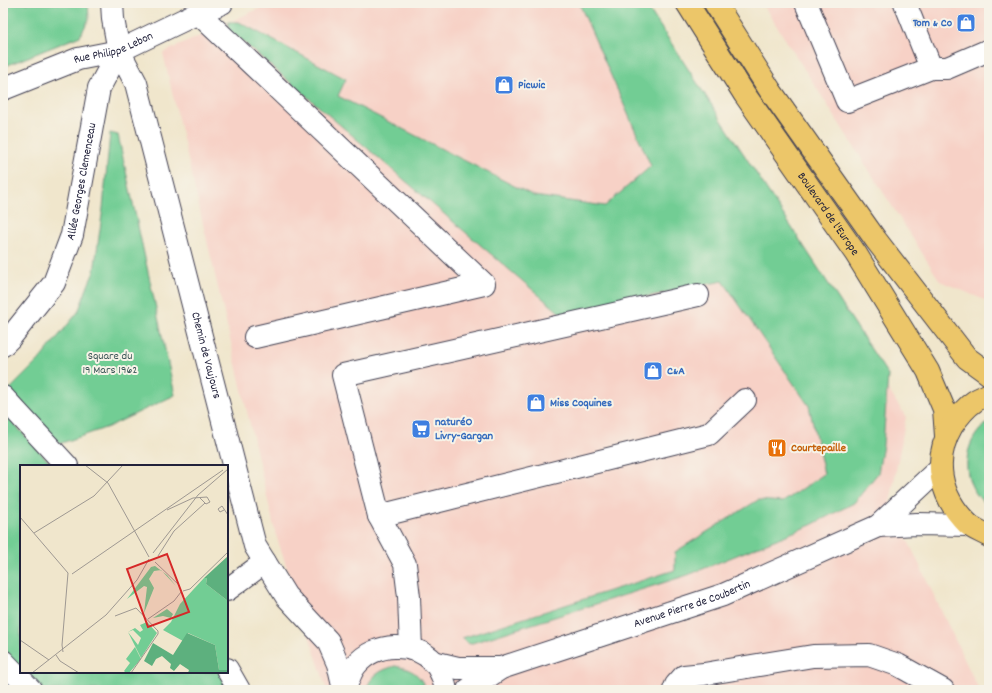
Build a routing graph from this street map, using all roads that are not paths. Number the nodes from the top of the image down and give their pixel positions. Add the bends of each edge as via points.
1 (112, 3) edge
2 (222, 3) edge
3 (686, 3) edge
4 (716, 3) edge
5 (806, 3) edge
6 (905, 3) edge
7 (198, 13) junction
8 (989, 50) edge
9 (119, 51) junction
10 (931, 68) junction
11 (3, 89) edge
12 (698, 295) dead end
13 (255, 337) dead end
14 (3, 345) edge
15 (989, 374) edge
16 (989, 394) edge
17 (3, 397) edge
18 (745, 400) dead end
19 (946, 436) junction
20 (66, 465) edge
21 (940, 468) junction
22 (379, 516) junction
23 (969, 525) junction
24 (878, 526) junction
25 (989, 536) edge
26 (264, 562) junction
27 (228, 589) edge
28 (328, 641) junction
29 (382, 648) junction
30 (411, 649) junction
31 (3, 661) edge
32 (434, 662) junction
33 (502, 668) junction
34 (228, 671) edge
35 (31, 690) edge
36 (239, 690) edge
37 (344, 690) edge
38 (446, 690) edge
39 (468, 690) edge
40 (674, 690) edge
41 (942, 690) edge

1 - 9 street
2 - 7 street, Rue Philippe Lebon
3 - 19 main road, Boulevard de l'Europe via 745,95 856,254 928,371 944,409
4 - 15 main road, Boulevard de l'Europe via 770,90 876,240 967,358
5 - 10 street via 847,101
6 - 10 street
7 - 9 street, Rue Philippe Lebon
7 - 13 street via 484,284
8 - 10 street via 947,68
9 - 11 street, Rue Philippe Lebon via 78,59
9 - 14 street, Allée Georges Clemenceau via 99,88 72,235 54,283
9 - 26 street, Chemin de Vaujours via 136,83 254,546
12 - 22 street via 342,375
16 - 19 main road via 974,402 958,417
17 - 20 street
18 - 22 street via 709,434
19 - 21 main road
21 - 23 main road via 944,490 954,509
21 - 24 street, Avenue Pierre de Coubertin
22 - 30 street via 405,564
23 - 24 street, Avenue Pierre de Coubertin
23 - 25 main road
24 - 33 street, Avenue Pierre de Coubertin via 723,595
26 - 27 street
26 - 28 street, Chemin de Vaujours via 286,596
28 - 29 street via 353,648
28 - 37 street, Chemin de Vaujours via 338,664
29 - 30 street via 401,646
29 - 37 street via 368,654 357,664
30 - 32 street
31 - 35 street
32 - 33 street, Avenue Pierre de Coubertin via 458,668
32 - 38 street via 444,677
33 - 39 street, Avenue Pierre de Coubertin
34 - 36 street
40 - 41 street via 684,676 813,656 869,655 898,665

